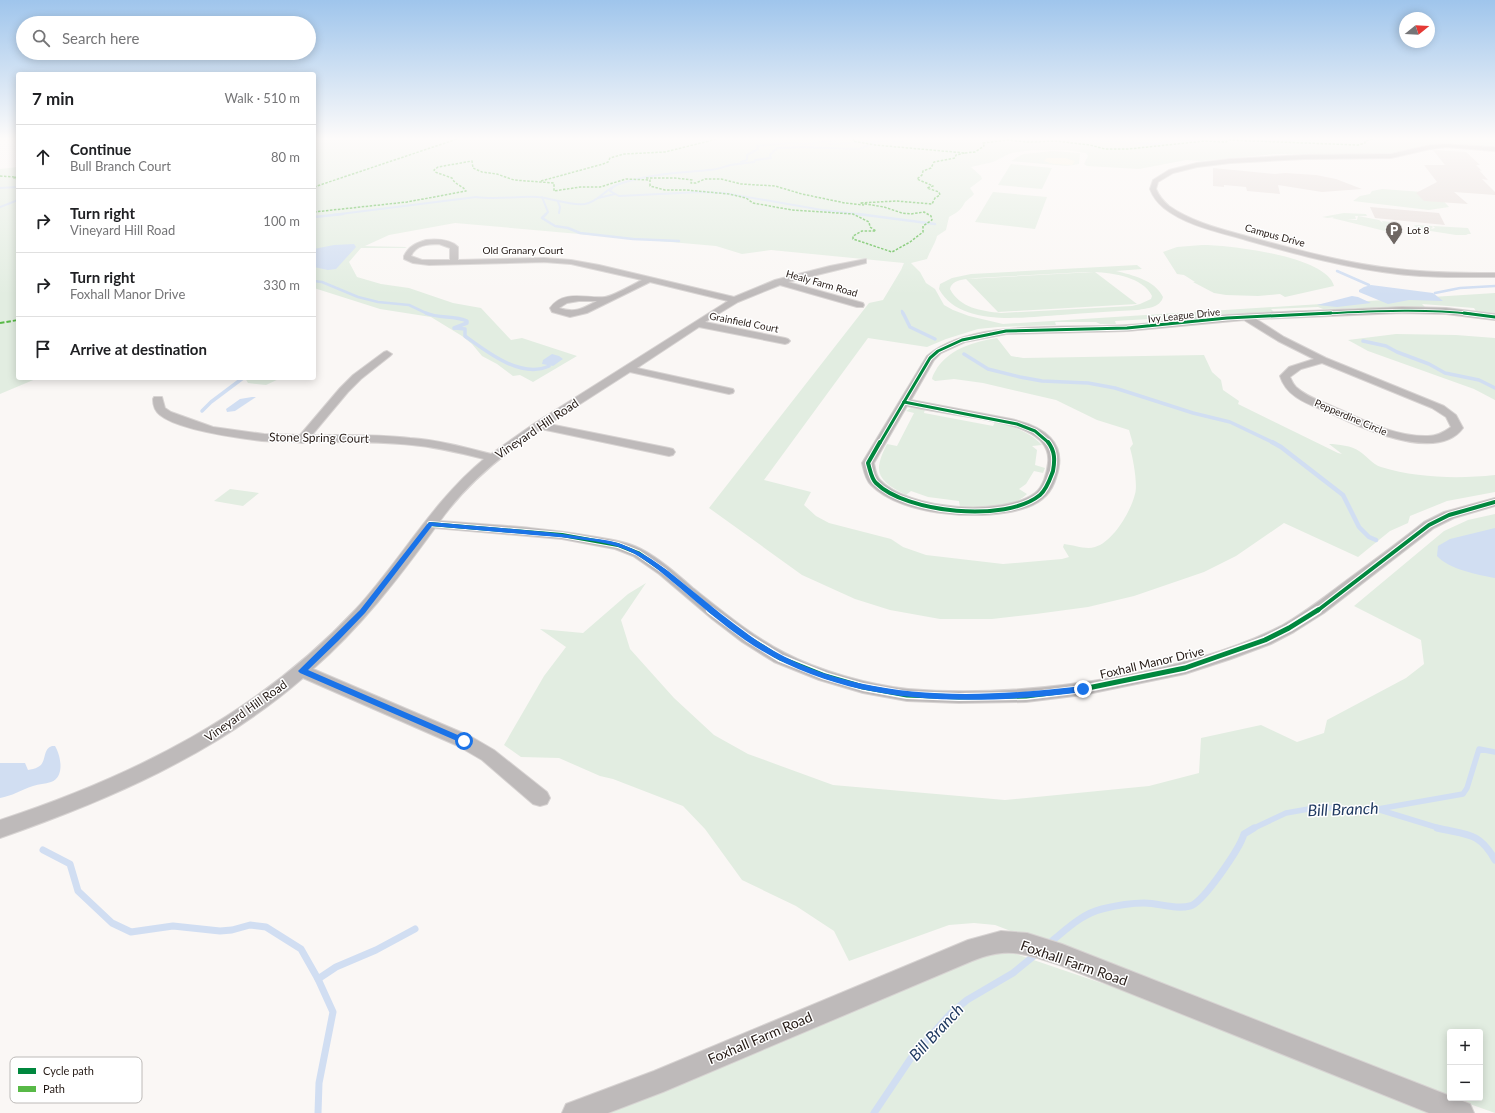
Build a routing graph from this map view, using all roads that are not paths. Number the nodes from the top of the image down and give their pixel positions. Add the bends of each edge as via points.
1 (1154, 191) edge
2 (863, 261) dead end
3 (454, 262) junction
4 (1495, 275) edge
5 (648, 280) junction
6 (778, 282) junction
7 (608, 300) junction
8 (730, 304) junction
9 (860, 305) dead end
10 (1246, 317) junction
11 (1495, 317) edge
12 (699, 324) junction
13 (785, 341) dead end
14 (387, 354) dead end
15 (1323, 360) junction
16 (628, 369) junction
17 (729, 391) dead end
18 (158, 399) dead end
19 (904, 402) junction
20 (539, 426) junction
21 (302, 440) junction
22 (669, 452) dead end
23 (493, 458) junction
24 (1495, 502) edge
25 (430, 524) junction
26 (302, 671) junction
27 (540, 798) dead end
28 (0, 829) edge
29 (575, 1113) edge
30 (1461, 1113) edge

1 - 4 street, Campus Drive via 1159,201 1167,207 1199,223 1318,257 1364,267 1411,273
2 - 6 street, Vineyard Hill Road via 810,272
3 - 3 street, Old Granary Court via 454,247 444,243 432,242 416,246 407,257 415,262
3 - 5 street, Old Granary Court via 571,262
5 - 7 street
5 - 8 street, Old Granary Court via 685,289 702,299
6 - 8 street, Vineyard Hill Road
6 - 9 street, Healy Farm Road
7 - 7 street via 577,313 563,313 554,308 561,302 578,298
8 - 12 street, Vineyard Hill Road
10 - 11 street, Ivy League Drive via 1402,310 1446,311
10 - 15 street, Pepperdine Circle via 1281,339
10 - 19 street, Ivy League Drive via 1148,327 1006,331 976,336 948,346 930,358
12 - 13 street, Grainfield Court
12 - 16 street, Vineyard Hill Road
14 - 21 street via 344,390
15 - 15 street, Pepperdine Circle via 1288,372 1285,376 1289,386 1310,400 1392,434 1426,439 1440,438 1452,434 1457,428 1456,421 1436,406
16 - 17 street
16 - 20 street, Vineyard Hill Road
18 - 21 street, Stone Spring Court via 158,404 165,414 198,427 245,436
19 - 19 street, Ivy League Drive via 1019,424 1040,434 1048,440 1055,457 1048,485 1040,496 1029,502 992,512 948,511 902,499 885,491 874,482 868,463
20 - 22 street
20 - 23 street, Vineyard Hill Road
21 - 23 street, Stone Spring Court via 399,440 442,446
23 - 25 street, Vineyard Hill Road via 467,480
24 - 25 street, Foxhall Manor Drive via 1449,515 1429,525 1319,609 1265,640 1185,668 1083,689 1026,696 914,695 863,687 825,676 780,658 729,624 664,571 638,553 618,545 562,535
25 - 26 street, Vineyard Hill Road via 362,611 336,640
26 - 27 street via 464,741 488,755
26 - 28 street, Vineyard Hill Road via 216,734 154,769 92,797
29 - 30 street, Foxhall Farm Road via 654,1083 968,951 993,943 1011,941 1062,955

